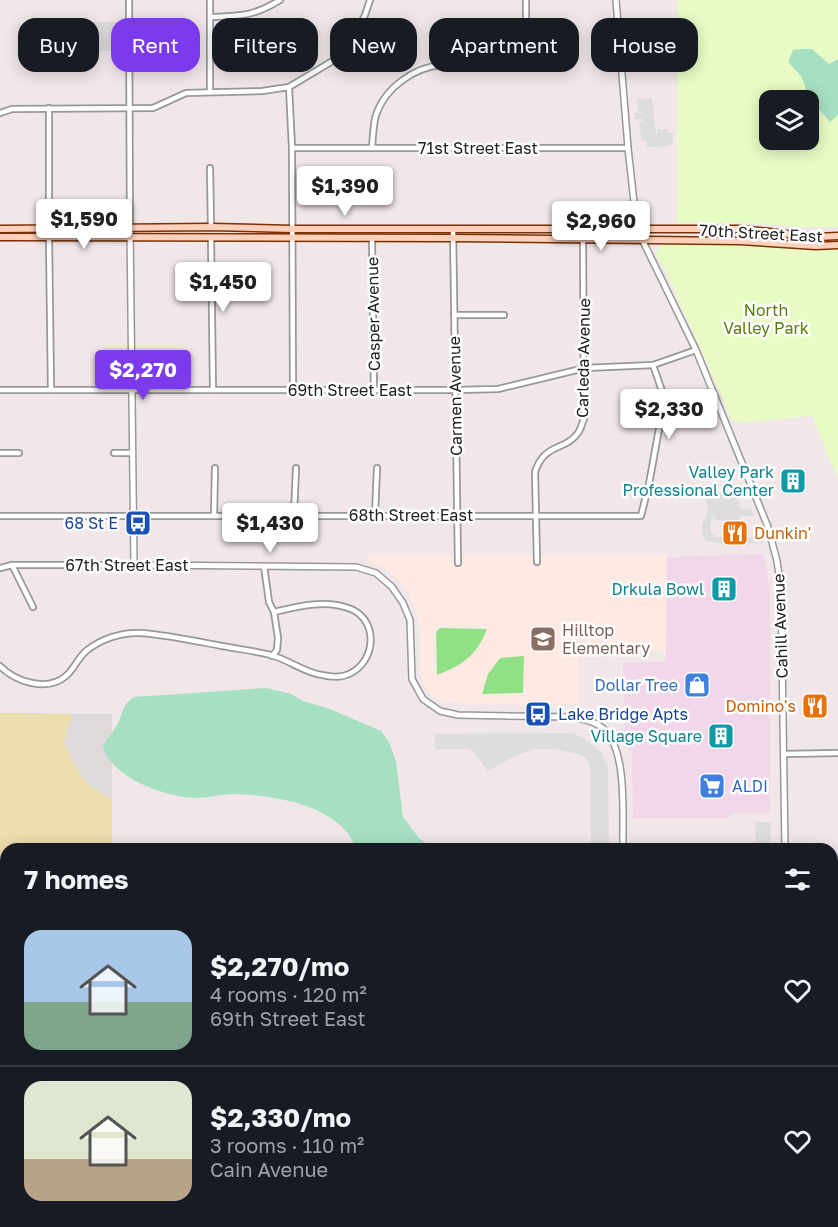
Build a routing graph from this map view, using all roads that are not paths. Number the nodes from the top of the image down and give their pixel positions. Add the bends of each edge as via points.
1 (129, 0) edge
2 (210, 0) edge
3 (280, 0) edge
4 (370, 0) edge
5 (526, 0) edge
6 (616, 0) edge
7 (211, 17) junction
8 (289, 87) junction
9 (210, 91) junction
10 (129, 107) junction
11 (49, 108) junction
12 (0, 113) edge
13 (372, 147) junction
14 (292, 148) junction
15 (628, 148) junction
16 (210, 168) dead end
17 (211, 227) junction
18 (130, 228) junction
19 (0, 229) edge
20 (49, 229) junction
21 (292, 229) junction
22 (453, 229) junction
23 (637, 229) junction
24 (838, 236) edge
25 (0, 237) edge
26 (211, 237) junction
27 (49, 238) junction
28 (130, 238) junction
29 (292, 238) junction
30 (372, 238) junction
31 (453, 238) junction
32 (583, 240) junction
33 (643, 240) junction
34 (838, 245) edge
35 (454, 315) junction
36 (504, 315) dead end
37 (696, 350) junction
38 (653, 365) junction
39 (585, 368) junction
40 (51, 389) junction
41 (0, 390) edge
42 (213, 390) junction
43 (293, 390) junction
44 (456, 390) junction
45 (132, 391) junction
46 (374, 391) junction
47 (0, 453) edge
48 (19, 453) dead end
49 (114, 453) dead end
50 (132, 453) junction
51 (215, 468) dead end
52 (296, 468) dead end
53 (377, 468) dead end
54 (214, 515) junction
55 (294, 515) junction
56 (375, 515) junction
57 (0, 516) edge
58 (133, 516) junction
59 (457, 516) junction
60 (535, 516) junction
61 (537, 562) dead end
62 (458, 563) dead end
63 (12, 565) junction
64 (134, 565) junction
65 (264, 566) junction
66 (0, 568) edge
67 (33, 607) dead end
68 (274, 612) junction
69 (272, 656) junction
70 (0, 666) edge
71 (838, 753) edge
72 (784, 754) junction
73 (623, 843) edge
74 (785, 843) edge

1 - 10 street
2 - 7 street
3 - 7 street via 243,16
4 - 8 street via 353,38 336,60
5 - 13 street via 526,40 519,56 499,64 441,65 412,74 382,103
6 - 15 street, Cahill Avenue
7 - 9 street
8 - 9 street
8 - 14 street
9 - 10 street via 186,93 153,108
10 - 11 street
10 - 18 street
11 - 12 street
11 - 20 street
13 - 14 street, 71st Street East
13 - 15 street, 71st Street East
14 - 21 street
15 - 23 street, Cahill Avenue
16 - 17 street
17 - 18 main road, 70th Street East
17 - 21 main road, 70th Street East
18 - 20 main road, 70th Street East
18 - 28 street
19 - 20 main road, 70th Street East
21 - 22 main road, 70th Street East
21 - 29 street
22 - 23 main road, 70th Street East
22 - 31 street, Carmen Avenue
23 - 24 main road, 70th Street East via 740,229
23 - 33 street, Cahill Avenue
25 - 27 main road, 70th Street East
26 - 28 main road, 70th Street East
26 - 29 main road, 70th Street East
26 - 42 street
27 - 28 main road, 70th Street East
27 - 40 street
28 - 45 street
29 - 30 main road, 70th Street East
29 - 43 street
30 - 31 main road, 70th Street East
30 - 46 street, Casper Avenue
31 - 32 main road, 70th Street East
31 - 35 street, Carmen Avenue
32 - 33 main road, 70th Street East
32 - 39 street, Carleda Avenue
33 - 34 main road, 70th Street East
33 - 37 street, Cahill Avenue
35 - 36 street
35 - 44 street, Carmen Avenue
37 - 38 street, 69th Street East
37 - 72 street, Cahill Avenue via 768,527 777,561 781,588
38 - 39 street, 69th Street East
38 - 60 street, 68th Street East via 663,401 641,516
39 - 44 street, 69th Street East via 498,389
39 - 60 street, Carleda Avenue via 584,419 578,434 538,461
40 - 41 street, 69th Street East
40 - 45 street, 69th Street East
42 - 43 street, 69th Street East
42 - 45 street, 69th Street East
43 - 46 street, 69th Street East
44 - 46 street, 69th Street East
44 - 59 street, Carmen Avenue
45 - 50 street
47 - 48 street
49 - 50 street
50 - 58 street
51 - 54 street
52 - 55 street
53 - 56 street
54 - 55 street, 68th Street East
54 - 58 street, 68th Street East
55 - 56 street, 68th Street East
56 - 59 street, 68th Street East
57 - 58 street, 68th Street East
58 - 64 street
59 - 60 street, 68th Street East
59 - 62 street, Carmen Avenue
60 - 61 street, Carleda Avenue
63 - 64 street, 67th Street East
63 - 66 street, 67th Street East
63 - 67 street
64 - 65 street, 67th Street East
65 - 68 street
65 - 73 street, 67th Street East via 356,567 376,573 392,587 410,620 412,679 423,699 440,711 458,716 569,717 601,726 621,762
68 - 69 street via 278,638
68 - 69 street via 308,604 351,609 365,620 372,638 368,656 360,667 339,677 320,675
69 - 70 street via 165,635 134,633 103,639 84,652 58,682 24,681
71 - 72 street
72 - 74 street, Cahill Avenue

